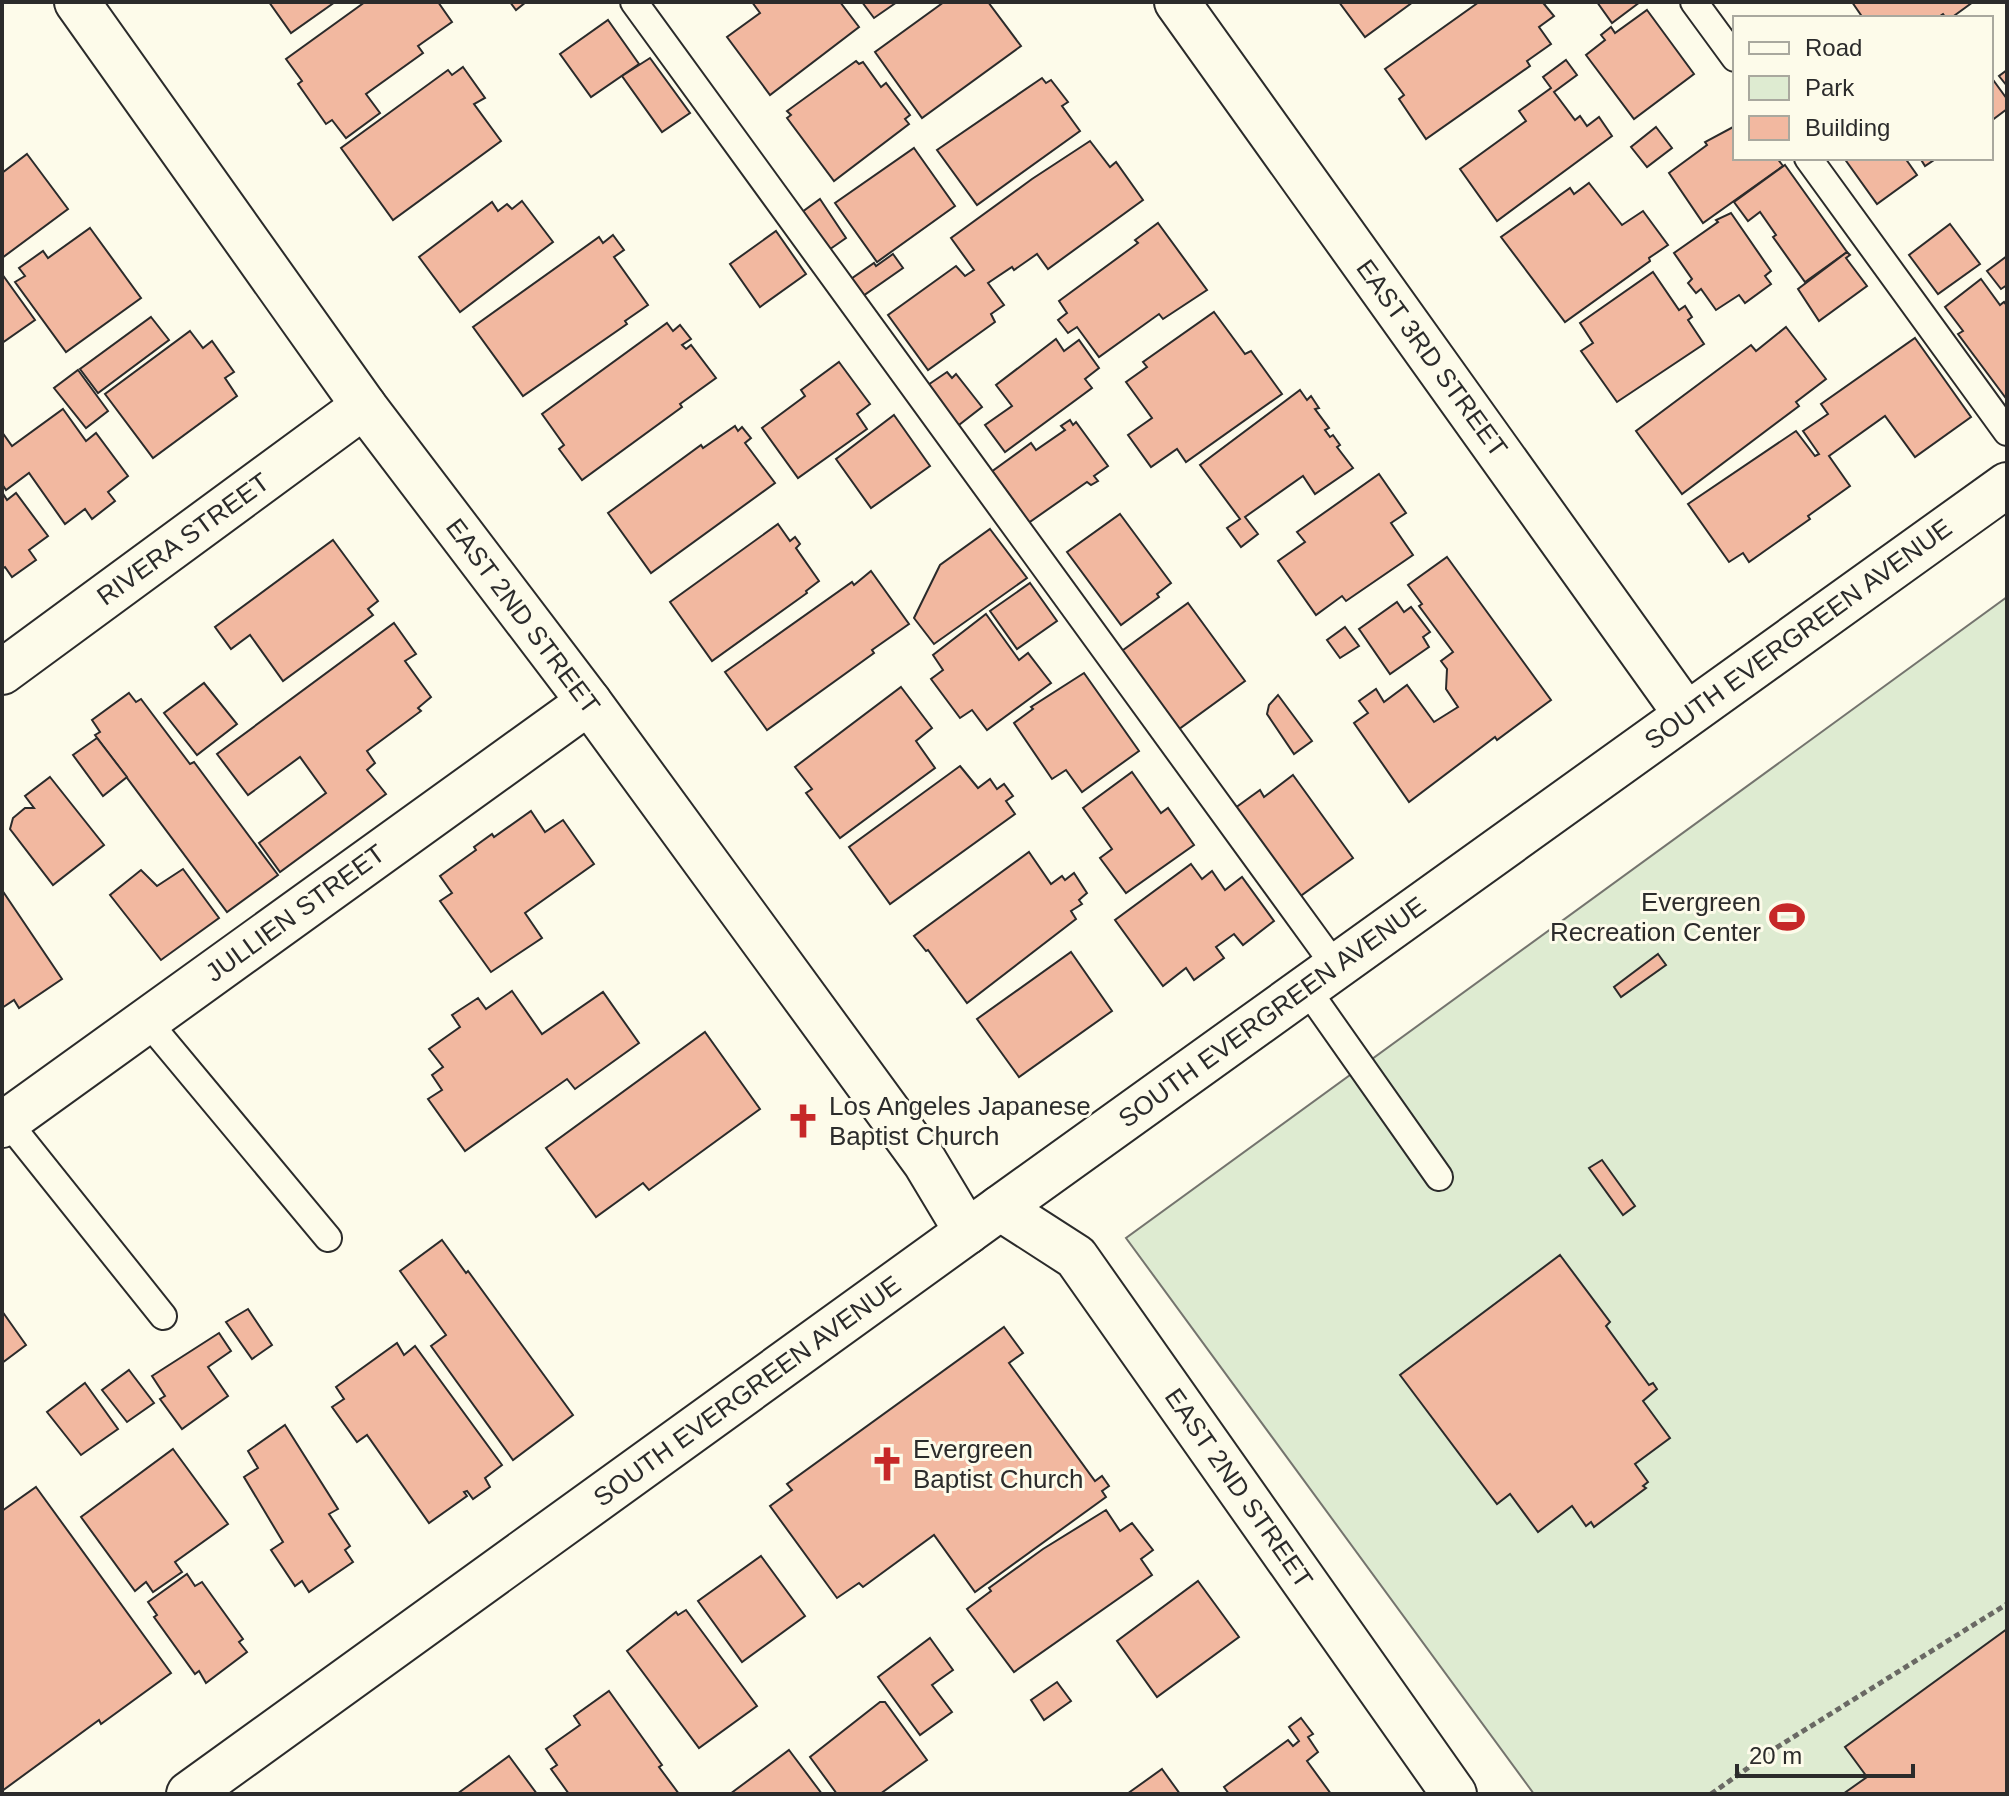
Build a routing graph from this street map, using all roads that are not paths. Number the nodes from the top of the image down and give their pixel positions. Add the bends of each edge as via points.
1 (77, 2) edge
2 (634, 2) edge
3 (1177, 2) edge
4 (1694, 2) edge
5 (1733, 55) edge
6 (1809, 160) edge
7 (364, 406) junction
8 (2007, 432) edge
9 (2007, 485) edge
10 (2, 672) edge
11 (589, 702) junction
12 (1686, 714) junction
13 (1321, 977) junction
14 (147, 1021) junction
15 (5, 1123) edge
16 (1439, 1177) dead end
17 (984, 1220) junction
18 (328, 1238) dead end
19 (163, 1316) dead end
20 (189, 1794) edge
21 (1454, 1794) edge

1 - 7 street, EAST 2ND STREET
2 - 13 lane
3 - 12 street, EAST 3RD STREET
4 - 5 lane
6 - 8 lane
7 - 10 street, RIVERA STREET
7 - 11 street, EAST 2ND STREET
9 - 12 street, SOUTH EVERGREEN AVENUE
11 - 14 street, JULLIEN STREET
11 - 17 street, EAST 2ND STREET via 925,1162
12 - 13 street, SOUTH EVERGREEN AVENUE
13 - 16 lane
13 - 17 street, SOUTH EVERGREEN AVENUE
14 - 15 street, JULLIEN STREET
14 - 18 lane
15 - 19 lane
17 - 20 street, SOUTH EVERGREEN AVENUE
17 - 21 street, EAST 2ND STREET via 1076,1257

